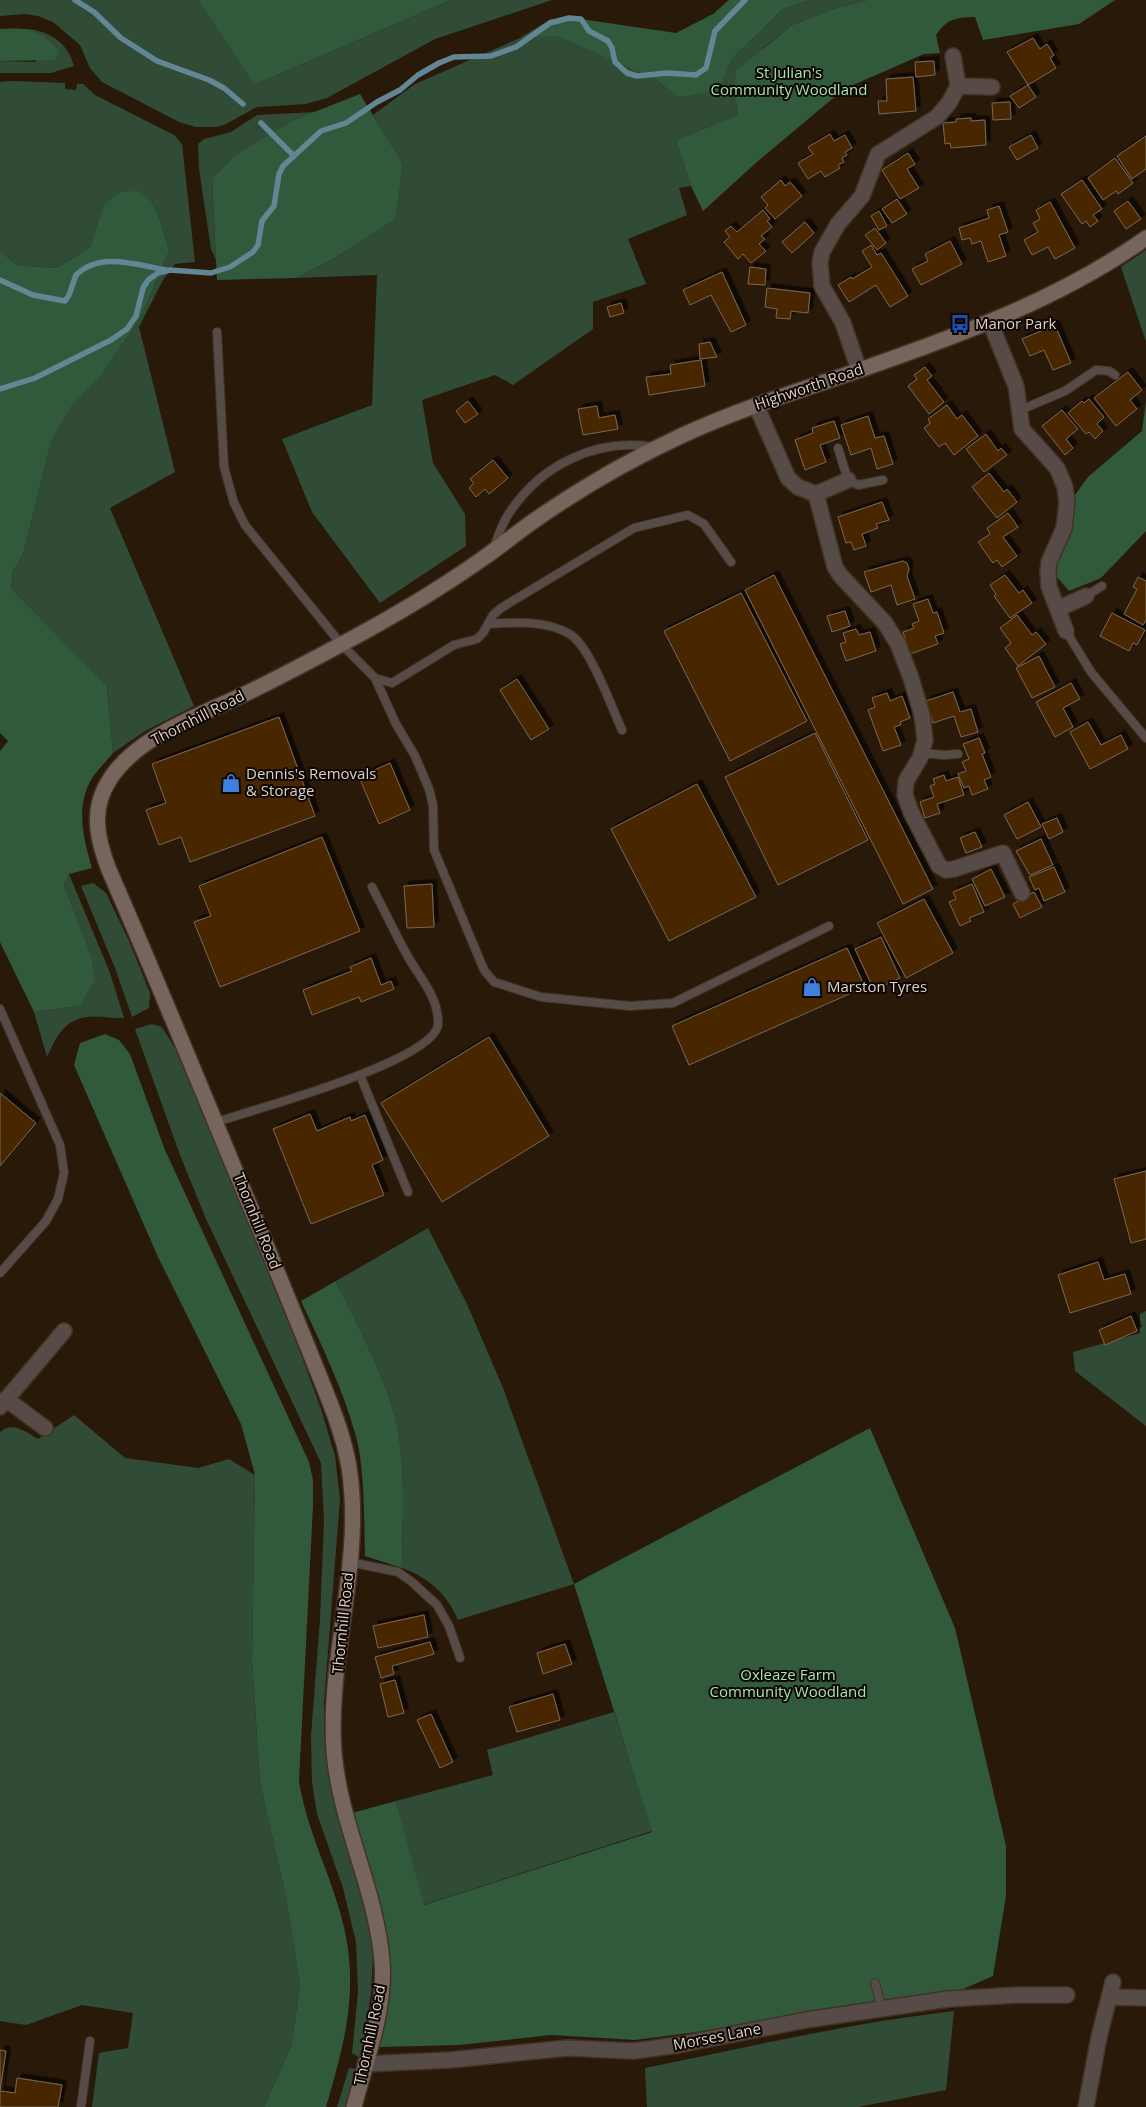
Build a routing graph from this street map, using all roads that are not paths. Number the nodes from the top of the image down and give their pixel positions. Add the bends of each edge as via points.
1 (953, 56) dead end
2 (958, 86) junction
3 (992, 87) dead end
4 (1146, 238) edge
5 (990, 322) junction
6 (217, 332) dead end
7 (860, 370) junction
8 (1115, 374) dead end
9 (756, 405) junction
10 (1018, 411) junction
11 (657, 447) junction
12 (838, 448) dead end
13 (848, 480) junction
14 (883, 480) dead end
15 (816, 494) junction
16 (488, 555) junction
17 (731, 562) dead end
18 (1102, 586) dead end
19 (1086, 596) joint
20 (1058, 609) junction
21 (488, 624) junction
22 (1066, 631) joint
23 (341, 644) junction
24 (375, 678) junction
25 (622, 730) dead end
26 (1146, 738) edge
27 (922, 753) junction
28 (958, 754) dead end
29 (372, 887) dead end
30 (1022, 893) dead end
31 (829, 926) dead end
32 (0, 1009) edge
33 (360, 1075) junction
34 (216, 1122) junction
35 (408, 1192) dead end
36 (0, 1273) edge
37 (64, 1331) dead end
38 (3, 1403) edge
39 (45, 1428) dead end
40 (350, 1562) junction
41 (460, 1658) dead end
42 (1113, 1982) dead end
43 (876, 1983) dead end
44 (1067, 1994) dead end
45 (1109, 1997) junction
46 (1146, 1998) edge
47 (882, 2009) junction
48 (90, 2041) dead end
49 (365, 2064) junction
50 (81, 2107) edge
51 (354, 2107) edge
52 (1086, 2107) edge

1 - 2 street
2 - 3 street
2 - 7 street via 937,117 878,154 862,196 838,224 822,252 822,286 843,323
4 - 5 street, Highworth Road via 1061,290
5 - 7 street, Highworth Road
5 - 10 street via 1016,386
6 - 23 lane via 224,467 234,503 245,525
7 - 9 street, Highworth Road
8 - 10 lane via 1096,370 1065,391
9 - 11 street, Highworth Road
9 - 15 street via 788,478 798,487
10 - 20 street via 1022,429 1057,468 1065,487 1064,528 1048,572 1049,587
11 - 16 street, Highworth Road via 579,490
11 - 16 lane via 606,446 572,456 540,478 516,503
12 - 13 lane
13 - 14 lane via 858,485
13 - 15 street
15 - 27 street via 840,575 885,623 898,644 922,715 925,740
16 - 23 street, Thornhill Road via 403,610
17 - 21 lane via 704,524 688,515 661,521 634,528 607,543 501,608
18 - 19 lane
19 - 20 street
20 - 22 street
21 - 24 lane via 477,639 454,645 392,683
21 - 25 lane via 534,624 572,635 584,648
22 - 26 lane via 1091,672
23 - 24 lane
23 - 34 street, Thornhill Road via 155,739 111,776 98,806 98,836 109,870
24 - 31 lane via 429,789 433,805 434,850 484,970 494,982 541,997 630,1006 673,1003
27 - 28 lane
27 - 30 street via 909,774 905,788 911,812 939,866 946,870 954,869 1003,854
29 - 33 lane via 427,987 438,1022 437,1030 429,1041 389,1064
32 - 36 lane via 60,1145 64,1173 58,1199 46,1222
33 - 34 lane
33 - 35 lane
34 - 40 street, Thornhill Road via 339,1426 351,1487
37 - 38 street
38 - 39 street
40 - 41 lane via 398,1572 412,1582 437,1605 449,1626
40 - 49 street, Thornhill Road via 334,1712 334,1752 348,1826 368,1894 382,1963 378,2011
42 - 45 street
43 - 47 lane
44 - 47 street, Morses Lane via 948,2000
45 - 46 street
45 - 52 street
47 - 49 street, Morses Lane via 634,2050 567,2048 450,2060
48 - 50 lane
49 - 51 street, Thornhill Road

